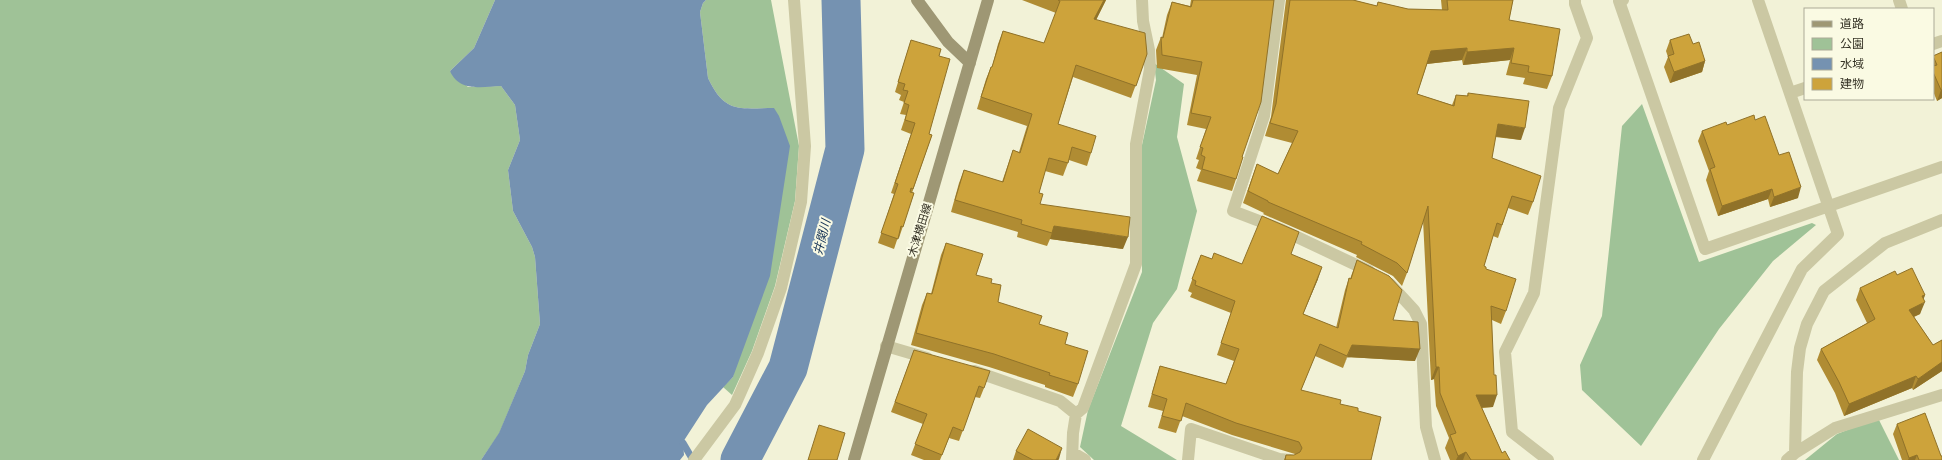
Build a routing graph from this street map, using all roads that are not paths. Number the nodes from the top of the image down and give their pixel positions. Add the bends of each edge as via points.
1 (794, 0) edge
2 (917, 0) edge
3 (988, 0) edge
4 (1142, 0) edge
5 (1279, 0) edge
6 (1575, 0) edge
7 (1623, 0) edge
8 (1758, 0) edge
9 (970, 63) junction
10 (1804, 88) edge
11 (1790, 93) junction
12 (1942, 166) edge
13 (1828, 206) junction
14 (1942, 220) edge
15 (886, 346) junction
16 (936, 360) edge
17 (965, 368) edge
18 (1942, 396) edge
19 (1076, 414) junction
20 (1072, 456) edge
21 (1791, 456) edge
22 (696, 457) edge
23 (854, 460) edge
24 (1085, 460) edge
25 (1188, 460) edge
26 (1290, 460) edge
27 (1435, 460) edge
28 (1548, 460) edge
29 (1703, 460) edge

1 - 22 street via 805,146 802,202 781,288 758,353 735,405
2 - 9 main road via 948,42
3 - 9 main road, 木津横田線
4 - 19 street via 1150,68 1136,144 1136,264 1083,408
5 - 27 street via 1264,116 1233,211 1380,277 1389,282 1414,310 1421,324 1426,427
6 - 28 street via 1587,38 1559,108 1534,293 1505,352 1512,432
7 - 13 street via 1619,1 1705,249
8 - 11 street
9 - 15 main road, 木津横田線
10 - 11 street
11 - 13 street
12 - 13 street
13 - 29 street via 1838,234 1802,269
14 - 21 street via 1885,243 1824,291 1807,324 1800,348
15 - 16 street
15 - 23 main road, 木津横田線
17 - 19 street via 1060,401
18 - 21 street via 1835,428
19 - 20 street
20 - 24 street
25 - 26 street via 1191,429 1279,459

